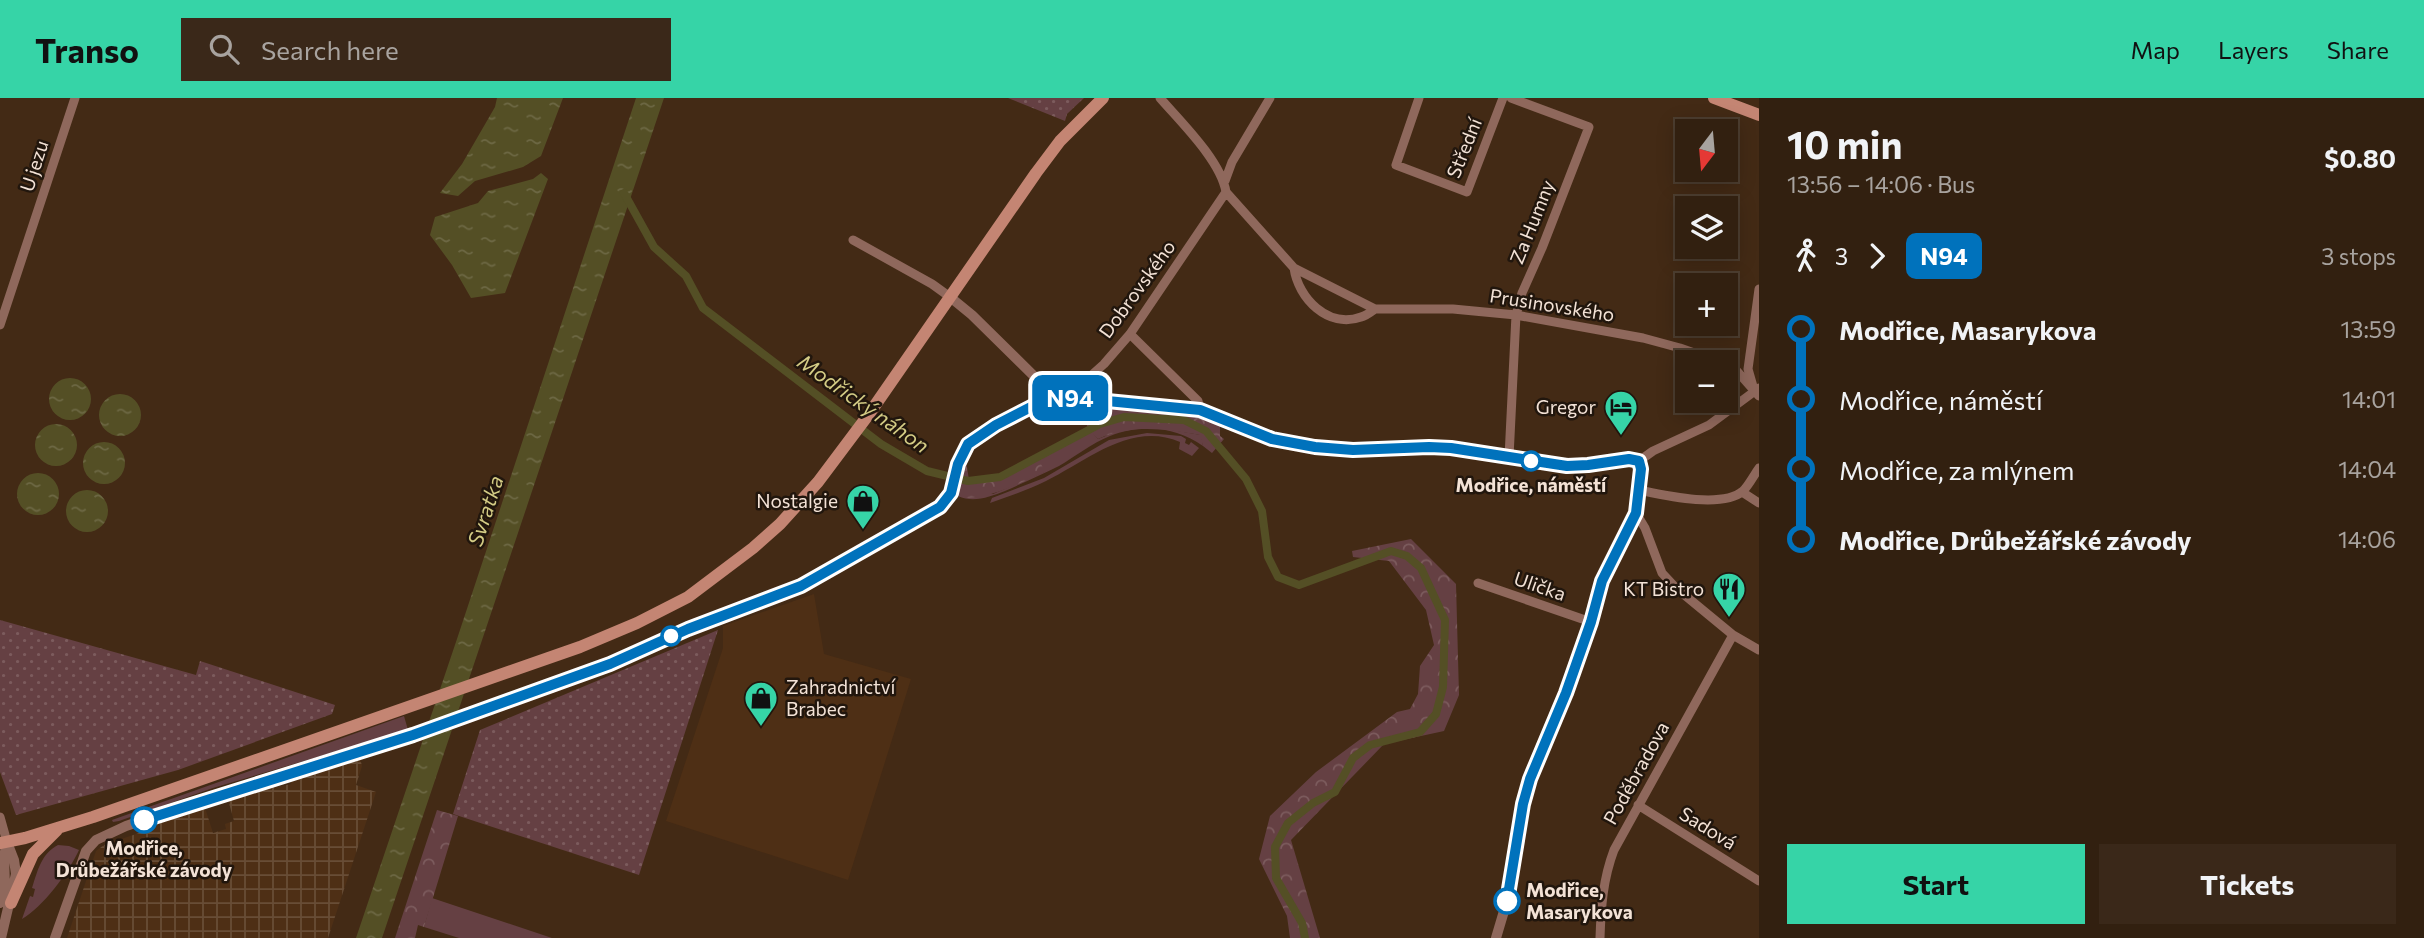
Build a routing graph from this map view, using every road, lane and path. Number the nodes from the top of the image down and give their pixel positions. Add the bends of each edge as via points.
1 (75, 98) edge
2 (1103, 98) edge
3 (1160, 98) edge
4 (1270, 98) edge
5 (1419, 98) edge
6 (1503, 98) edge
7 (1511, 98) edge
8 (1714, 98) edge
9 (1759, 115) edge
10 (1224, 181) junction
11 (1226, 192) junction
12 (853, 240) dead end
13 (1294, 268) junction
14 (1759, 289) edge
15 (950, 298) junction
16 (1375, 309) junction
17 (1516, 315) junction
18 (0, 325) edge
19 (1130, 334) junction
20 (1686, 350) edge
21 (1738, 372) edge
22 (1757, 391) edge
23 (1066, 397) junction
24 (1200, 410) junction
25 (1509, 457) junction
26 (1639, 461) junction
27 (1759, 468) edge
28 (1639, 490) junction
29 (1742, 492) junction
30 (1759, 503) edge
31 (1636, 513) junction
32 (1478, 583) dead end
33 (1591, 622) junction
34 (1733, 635) junction
35 (1759, 650) edge
36 (1638, 805) junction
37 (0, 817) edge
38 (60, 827) junction
39 (4, 842) edge
40 (1759, 881) edge
41 (5, 903) edge
42 (1, 938) edge
43 (55, 938) edge
44 (1496, 938) edge
45 (1600, 938) edge

1 - 18 street, U jezu
2 - 15 main road via 1060,141
3 - 10 street
4 - 10 street
5 - 6 street, Střední via 1395,165 1467,192
7 - 17 street, Za Humny via 1589,127
8 - 9 main road
10 - 11 street
11 - 13 street, Prusinovského
11 - 19 street, Dobrovského
12 - 15 street
13 - 16 street, Prusinovského
13 - 16 street, Prusinovského via 1296,283 1326,316 1349,320
14 - 22 street via 1748,369
15 - 23 street via 1039,381
15 - 38 main road via 818,482 780,524 688,597 619,631 481,682
16 - 17 street, Prusinovského
17 - 20 street, Prusinovského
17 - 25 street, Za Humny
19 - 23 street, Dobrovského
19 - 24 street via 1198,401
21 - 22 street
22 - 26 street via 1709,425
23 - 24 street
23 - 43 street via 1031,407 968,444 954,487 940,507 801,586 463,718 213,796 96,840 86,850
24 - 25 street via 1272,439 1308,446 1353,450 1429,447
25 - 26 street via 1567,466
26 - 28 street
27 - 29 street
28 - 29 street via 1695,499
28 - 31 street
29 - 30 street
31 - 33 street via 1602,581
31 - 34 street via 1662,573
32 - 33 street, Ulička
33 - 44 street via 1523,804
34 - 35 street
34 - 36 street, Poděbradova
36 - 40 street, Sadová
36 - 45 street, Poděbradova via 1606,872
37 - 39 street
38 - 39 main road
38 - 41 main road via 33,854
39 - 41 street via 16,870
41 - 42 street

